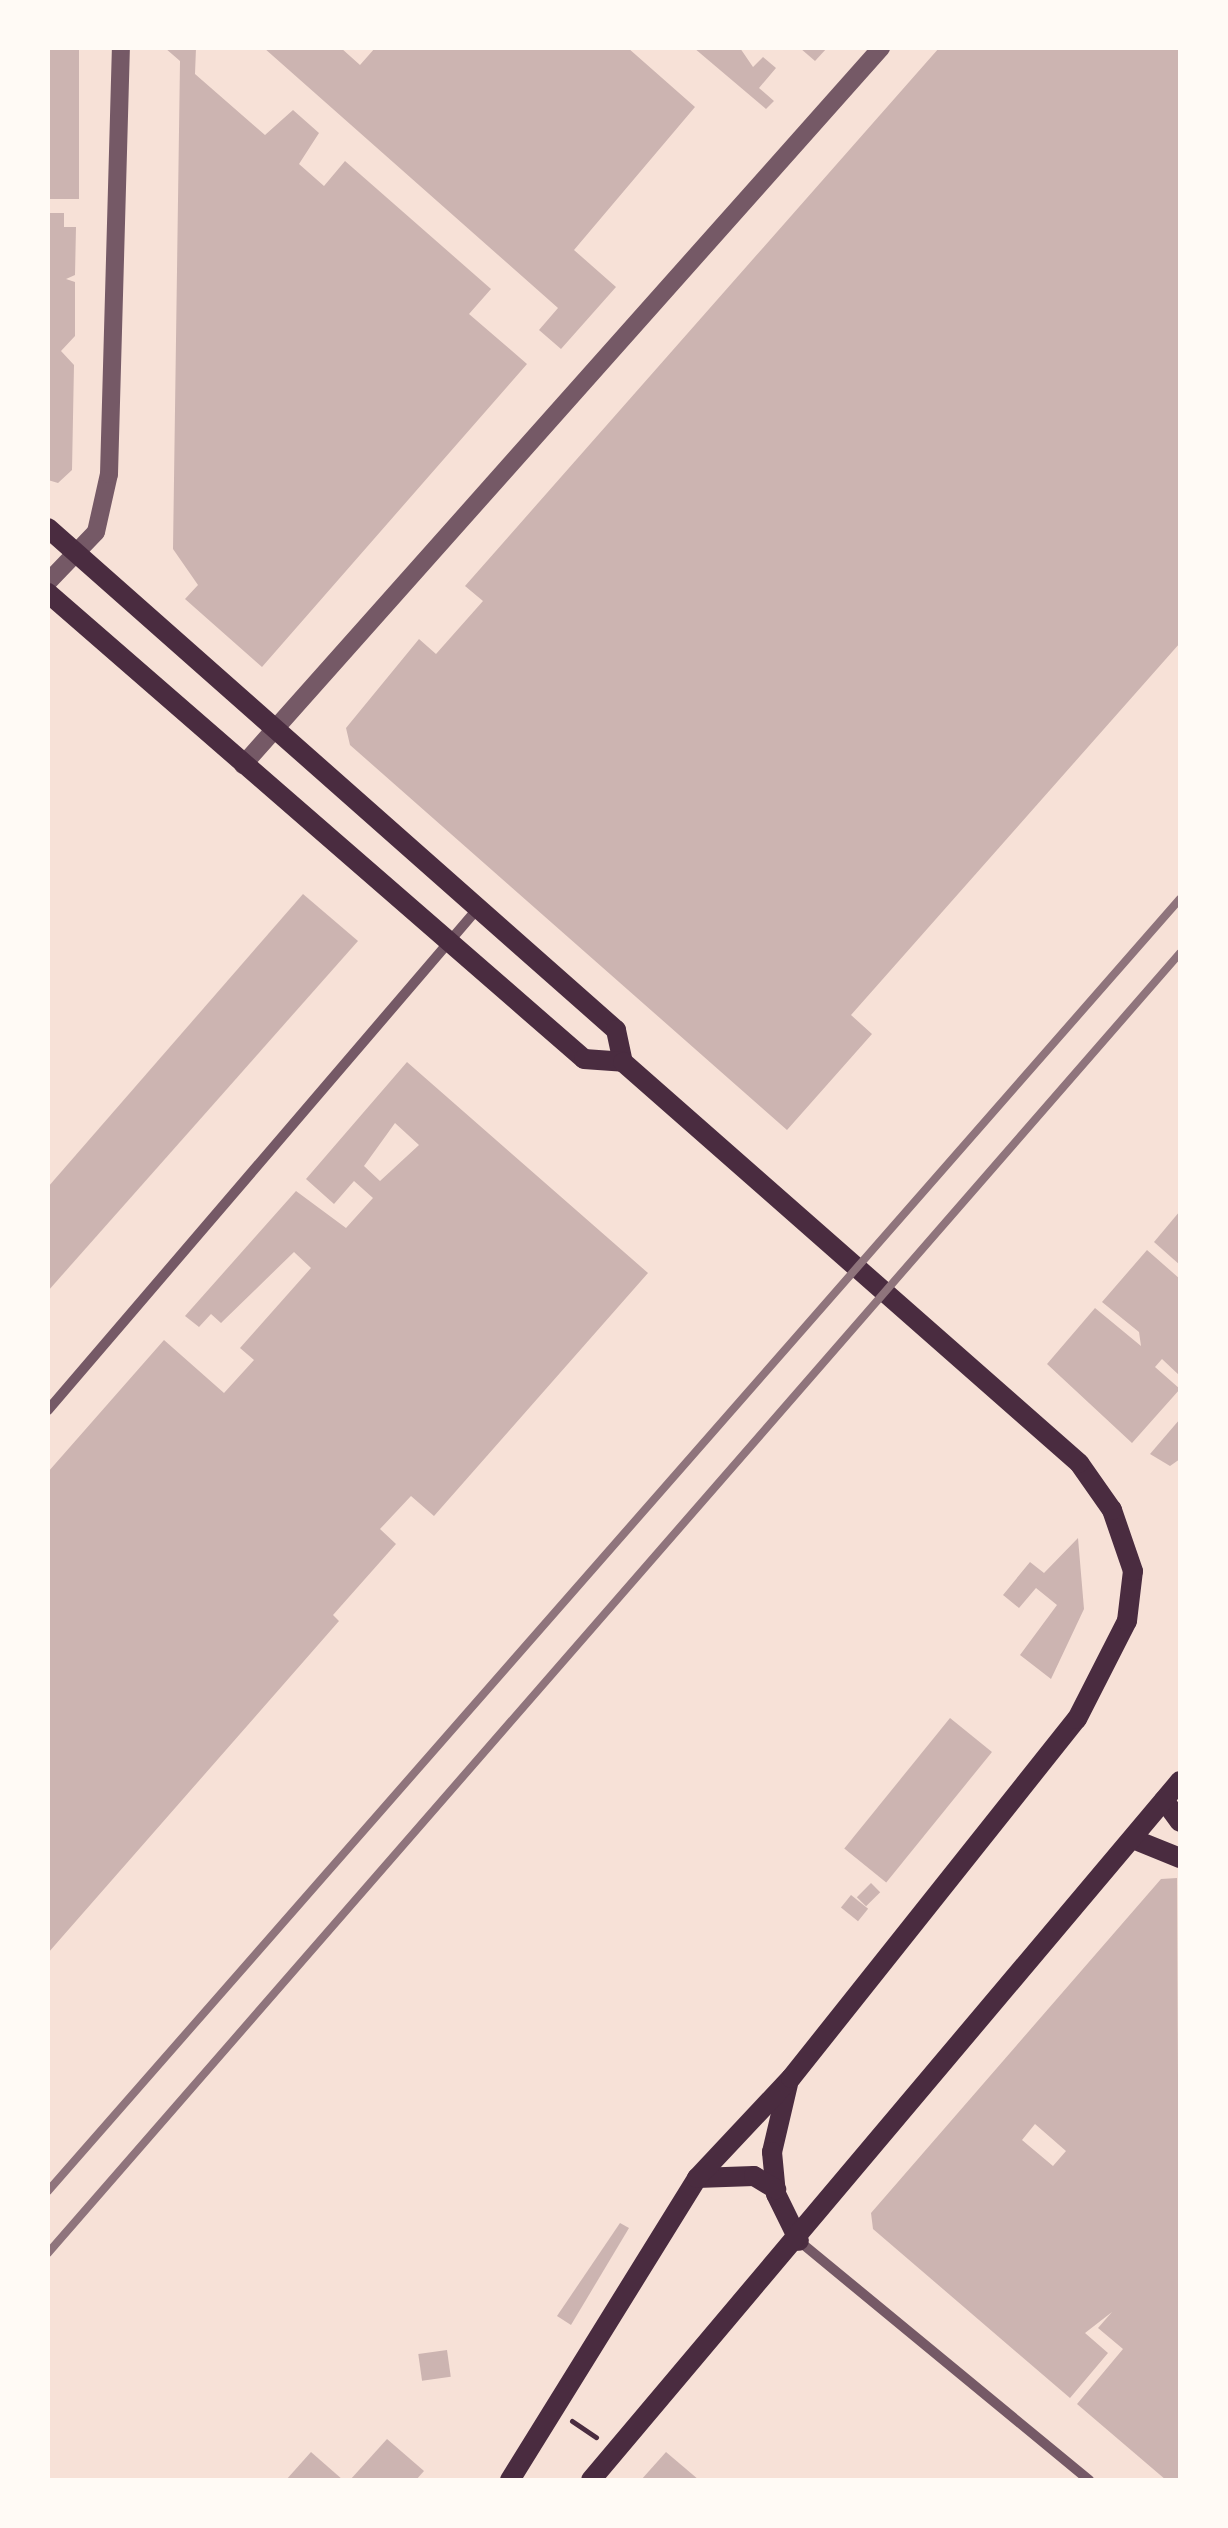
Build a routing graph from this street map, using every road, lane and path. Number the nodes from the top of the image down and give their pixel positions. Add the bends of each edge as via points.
1 (120, 48) edge
2 (881, 48) edge
3 (48, 528) edge
4 (77, 554) junction
5 (48, 582) edge
6 (48, 592) edge
7 (275, 730) junction
8 (243, 765) junction
9 (480, 907) junction
10 (448, 945) junction
11 (623, 1062) junction
12 (48, 1410) edge
13 (1180, 1781) edge
14 (1164, 1800) junction
15 (1180, 1822) edge
16 (1133, 1838) junction
17 (1180, 1858) edge
18 (790, 2078) junction
19 (697, 2178) junction
20 (776, 2189) junction
21 (799, 2241) junction
22 (554, 2408) junction
23 (615, 2450) junction
24 (510, 2480) edge
25 (591, 2480) edge
26 (1090, 2480) edge

1 - 4 street via 109,474 96,532
2 - 7 street
3 - 4 main road
4 - 5 street
4 - 7 main road
6 - 8 main road
7 - 8 street
7 - 9 main road
8 - 10 main road
9 - 10 street
9 - 11 main road via 616,1030
10 - 11 main road via 584,1059
10 - 12 street
11 - 18 main road via 1079,1463 1112,1510 1132,1570 1127,1621 1106,1675
13 - 14 main road
14 - 15 main road
14 - 16 main road
16 - 17 main road
16 - 21 main road
18 - 19 main road
18 - 20 main road via 773,2130
19 - 20 main road via 754,2176
19 - 22 main road
20 - 21 main road
21 - 23 main road
21 - 26 street
22 - 23 path
22 - 24 main road
23 - 25 main road

